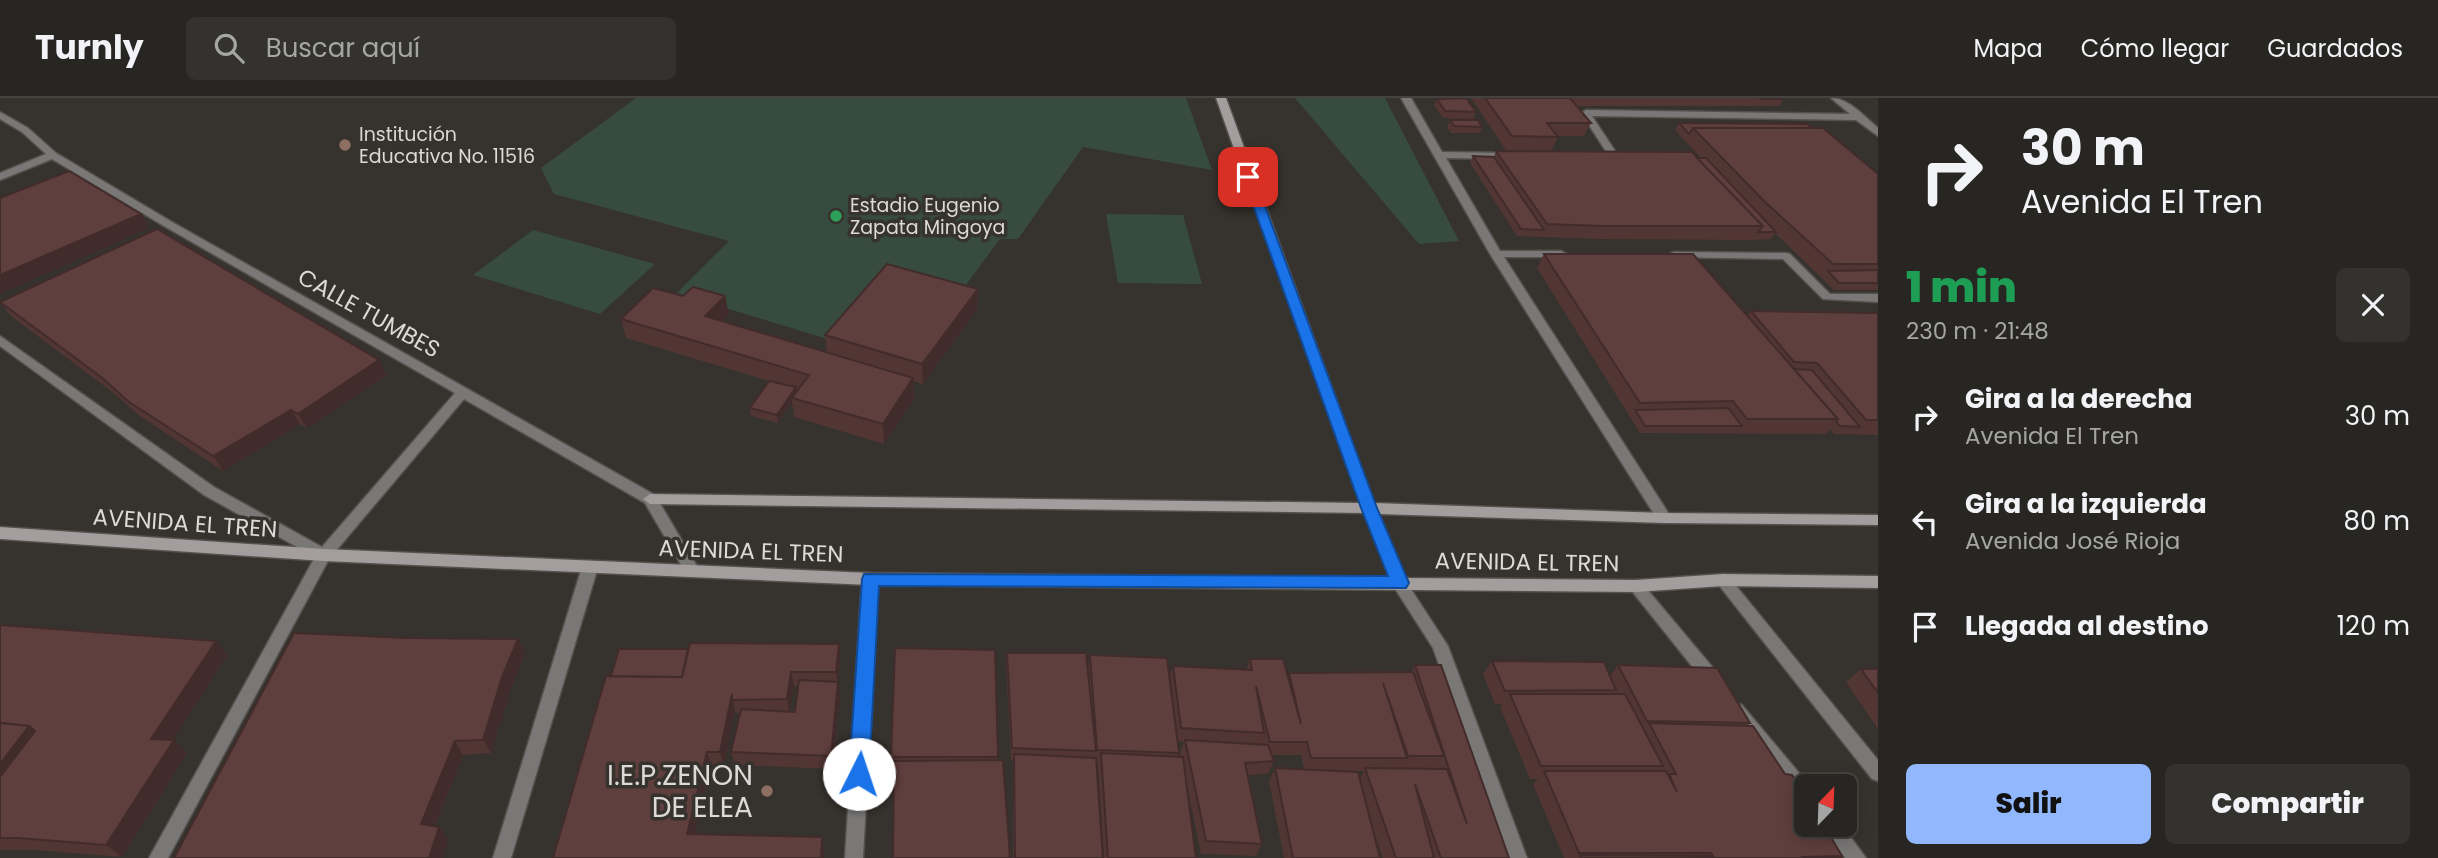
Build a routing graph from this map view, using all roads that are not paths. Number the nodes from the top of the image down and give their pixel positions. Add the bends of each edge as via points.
1 (1221, 98) edge
2 (1406, 98) edge
3 (1836, 98) edge
4 (0, 115) edge
5 (1860, 117) junction
6 (1878, 132) edge
7 (52, 155) junction
8 (1438, 155) junction
9 (1519, 156) edge
10 (1600, 157) edge
11 (0, 177) edge
12 (1496, 254) junction
13 (1578, 254) edge
14 (1661, 255) edge
15 (1878, 298) edge
16 (0, 340) edge
17 (464, 391) junction
18 (650, 499) junction
19 (1369, 508) junction
20 (1664, 519) junction
21 (1878, 520) edge
22 (0, 533) edge
23 (324, 555) junction
24 (590, 567) junction
25 (692, 571) junction
26 (870, 579) junction
27 (1723, 580) junction
28 (1878, 582) edge
29 (1400, 583) junction
30 (1636, 586) junction
31 (1878, 773) edge
32 (1794, 780) edge
33 (1840, 837) edge
34 (158, 858) edge
35 (502, 858) edge
36 (854, 858) edge
37 (1518, 858) edge
38 (1857, 858) edge

1 - 19 street
2 - 8 street
3 - 5 street
4 - 7 street, CALLE TUMBES
5 - 6 street
5 - 10 street via 1586,113 1614,157
7 - 11 street
7 - 17 street, CALLE TUMBES via 162,227
8 - 9 street
8 - 12 street
12 - 13 street
12 - 20 street
14 - 15 street via 1786,256 1827,297
16 - 23 street via 209,491
17 - 18 street, CALLE TUMBES
17 - 23 street
18 - 19 street, AVENIDA EL TREN
18 - 25 street, CALLE TUMBES
19 - 20 street, AVENIDA EL TREN
19 - 29 street
20 - 21 street, AVENIDA EL TREN
22 - 23 street, AVENIDA EL TREN
23 - 24 street, AVENIDA EL TREN
23 - 34 street
24 - 25 street, AVENIDA EL TREN
24 - 35 street
25 - 26 street, AVENIDA EL TREN
26 - 29 street, AVENIDA EL TREN
26 - 36 street
27 - 28 street, AVENIDA EL TREN
27 - 30 street, AVENIDA EL TREN
27 - 31 street
29 - 30 street, AVENIDA EL TREN
29 - 37 street via 1440,646
30 - 32 street
33 - 38 street

